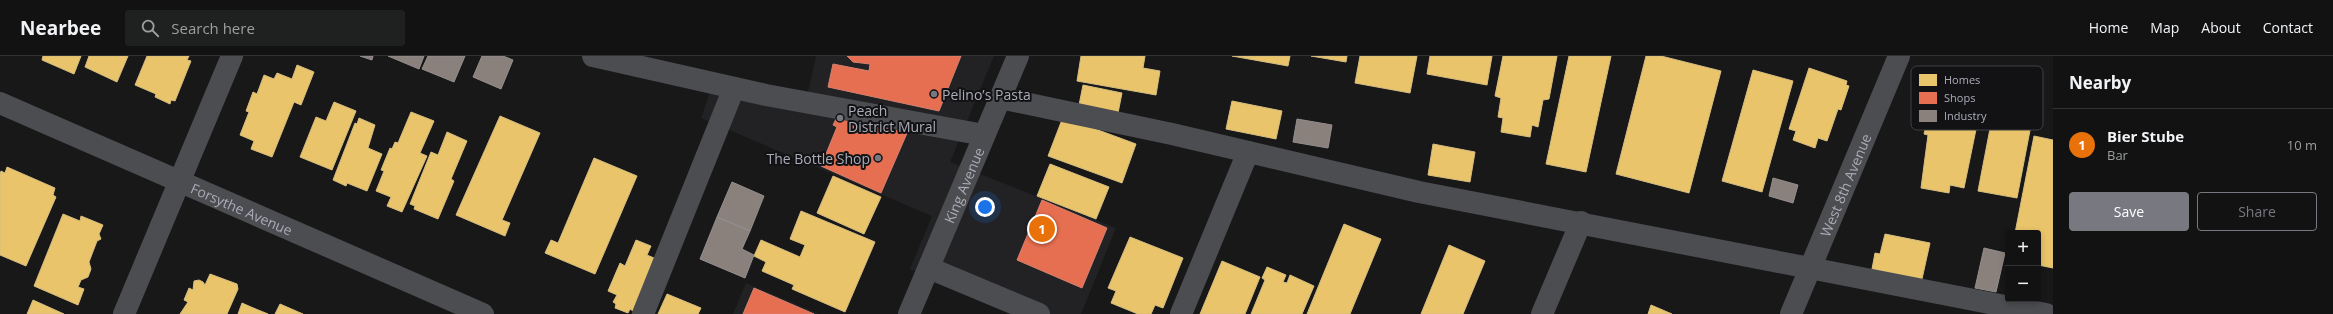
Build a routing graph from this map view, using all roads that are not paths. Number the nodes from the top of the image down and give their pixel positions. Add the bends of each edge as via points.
1 (232, 56) edge
2 (593, 56) edge
3 (1018, 56) edge
4 (1899, 56) edge
5 (734, 88) junction
6 (1000, 98) junction
7 (0, 103) edge
8 (984, 135) junction
9 (1248, 152) junction
10 (181, 182) junction
11 (1581, 222) junction
12 (1810, 267) junction
13 (929, 268) junction
14 (124, 314) edge
15 (483, 314) edge
16 (643, 314) edge
17 (910, 314) edge
18 (1039, 314) edge
19 (1181, 314) edge
20 (1542, 314) edge
21 (1791, 314) edge
22 (2046, 314) edge

1 - 10 street
2 - 5 street
3 - 6 street, King Avenue
4 - 12 street, West 8th Avenue
5 - 8 street
5 - 16 street
6 - 8 street, King Avenue
6 - 9 street
7 - 10 street, Forsythe Avenue
8 - 13 street, King Avenue
9 - 11 street via 1419,192
9 - 19 street
10 - 14 street
10 - 15 street, Forsythe Avenue
11 - 12 street
11 - 20 street
12 - 21 street, West 8th Avenue
12 - 22 street
13 - 17 street, King Avenue
13 - 18 street

